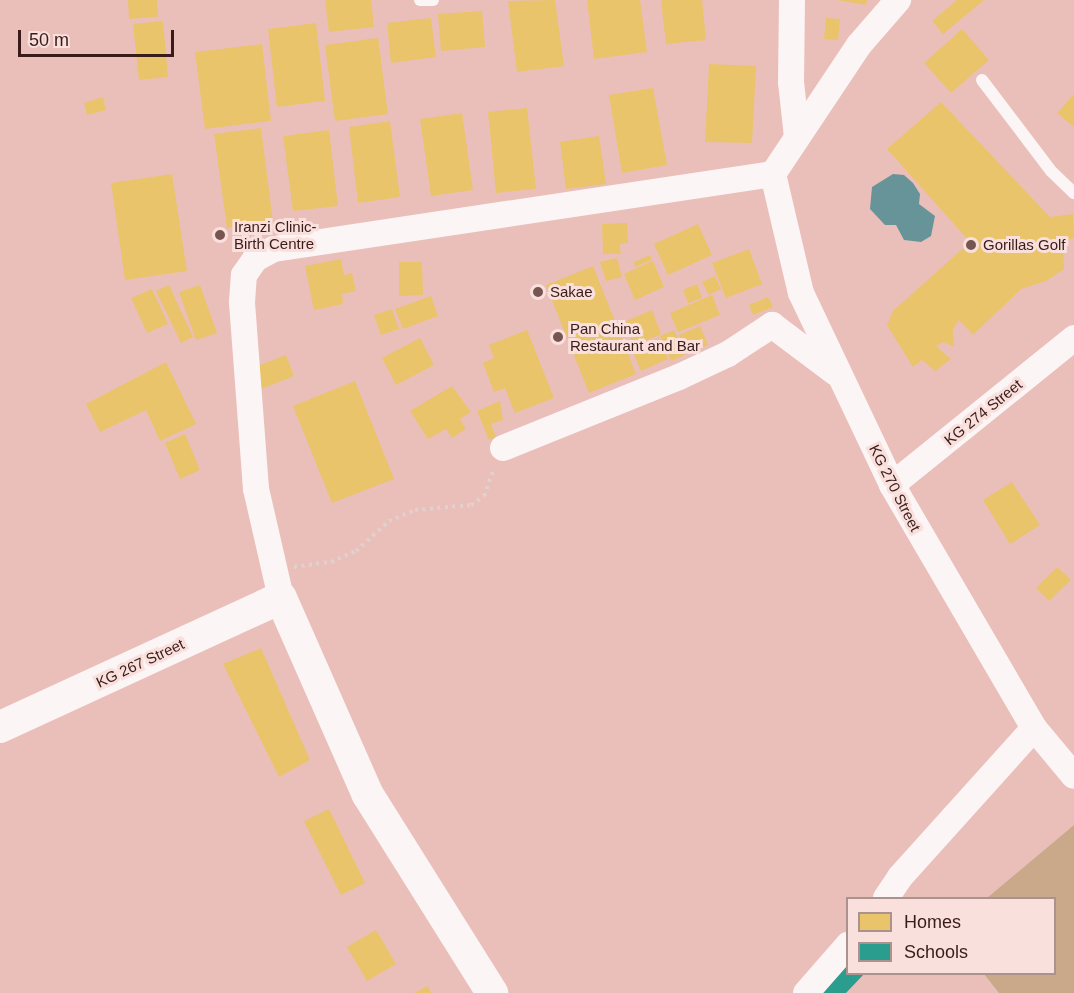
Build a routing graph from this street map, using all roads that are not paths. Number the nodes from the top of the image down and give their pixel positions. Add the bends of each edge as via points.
1 (420, 0) edge
2 (433, 0) edge
3 (792, 0) edge
4 (898, 0) edge
5 (982, 80) dead end
6 (797, 137) junction
7 (772, 174) junction
8 (1074, 193) edge
9 (1074, 338) edge
10 (840, 376) junction
11 (503, 448) road end
12 (892, 485) junction
13 (278, 584) junction
14 (0, 727) edge
15 (1034, 728) junction
16 (1074, 776) edge
17 (887, 897) edge
18 (846, 947) edge
19 (492, 993) edge
20 (806, 993) edge

1 - 2 lane
3 - 6 street via 791,82
4 - 6 street via 859,45
5 - 8 lane via 1051,171
6 - 7 street
7 - 10 street, KG 270 Street via 801,293
7 - 13 street via 274,249 255,259 244,275 242,302 256,489
9 - 12 street, KG 274 Street
10 - 11 street via 772,325 728,354 679,377
10 - 12 street, KG 270 Street
12 - 15 street, KG 270 Street
13 - 14 street, KG 267 Street
13 - 19 street via 368,795
15 - 16 street, KG 270 Street
15 - 17 street via 900,877
18 - 20 street

